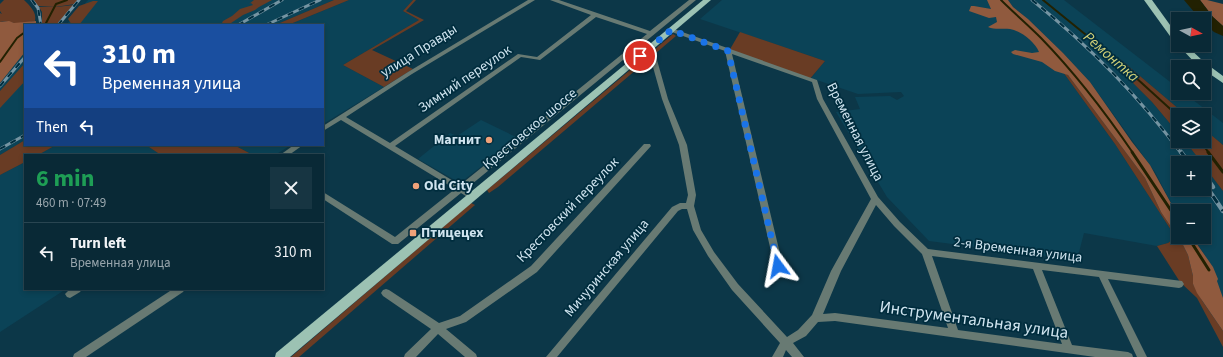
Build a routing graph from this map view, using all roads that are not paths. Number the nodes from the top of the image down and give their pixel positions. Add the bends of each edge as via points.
1 (532, 0) edge
2 (553, 0) edge
3 (690, 0) edge
4 (707, 0) edge
5 (1148, 0) edge
6 (594, 15) junction
7 (671, 30) junction
8 (1171, 31) edge
9 (652, 34) junction
10 (728, 51) junction
11 (1189, 52) edge
12 (654, 60) dead end
13 (1223, 80) edge
14 (341, 117) junction
15 (324, 128) edge
16 (298, 146) edge
17 (647, 146) dead end
18 (389, 147) junction
19 (286, 154) edge
20 (459, 189) junction
21 (324, 196) edge
22 (472, 196) junction
23 (875, 199) junction
24 (690, 206) junction
25 (926, 252) junction
26 (778, 266) dead end
27 (1036, 266) junction
28 (1102, 275) junction
29 (1179, 284) dead end
30 (178, 290) edge
31 (386, 293) dead end
32 (816, 318) junction
33 (438, 328) junction
34 (955, 334) junction
35 (786, 342) junction
36 (1069, 349) junction
37 (78, 357) edge
38 (281, 357) edge
39 (409, 357) edge
40 (472, 357) edge
41 (551, 357) edge
42 (777, 357) edge
43 (799, 357) edge
44 (1128, 357) edge
45 (1142, 357) edge

1 - 14 street, улица Правды
2 - 6 street
3 - 9 street
4 - 7 main road, Крестовское шоссе
5 - 8 main road
6 - 9 street
6 - 18 street, Зимний переулок via 538,59 520,55 500,67
7 - 10 street, Временная улица
7 - 22 main road, Крестовское шоссе
9 - 20 street
10 - 23 street, Временная улица via 815,81 820,99
10 - 26 street
11 - 13 main road
12 - 24 street via 665,99 683,145 692,195
14 - 15 street, улица Правды
14 - 18 street
16 - 19 street
17 - 33 street, Крестовский переулок via 534,269 463,319
18 - 20 street
20 - 21 street via 395,242
20 - 22 street
22 - 38 main road, Крестовское шоссе
23 - 25 street
23 - 32 street, Временная улица via 836,271
24 - 35 street via 697,230 711,254 735,287
24 - 41 street, Мичуринская улица via 680,206 676,209
25 - 27 street, 2-я Временная улица
25 - 34 street
27 - 28 street, 2-я Временная улица
27 - 36 street
28 - 29 street, 2-я Временная улица
28 - 45 street
30 - 37 street
31 - 33 street
32 - 34 street, Инструментальная улица via 835,318
32 - 35 street, Временная улица via 802,333
33 - 39 street, Крестовский переулок
33 - 40 street
34 - 36 street, Инструментальная улица
35 - 42 street
35 - 43 street
36 - 44 street, Инструментальная улица

